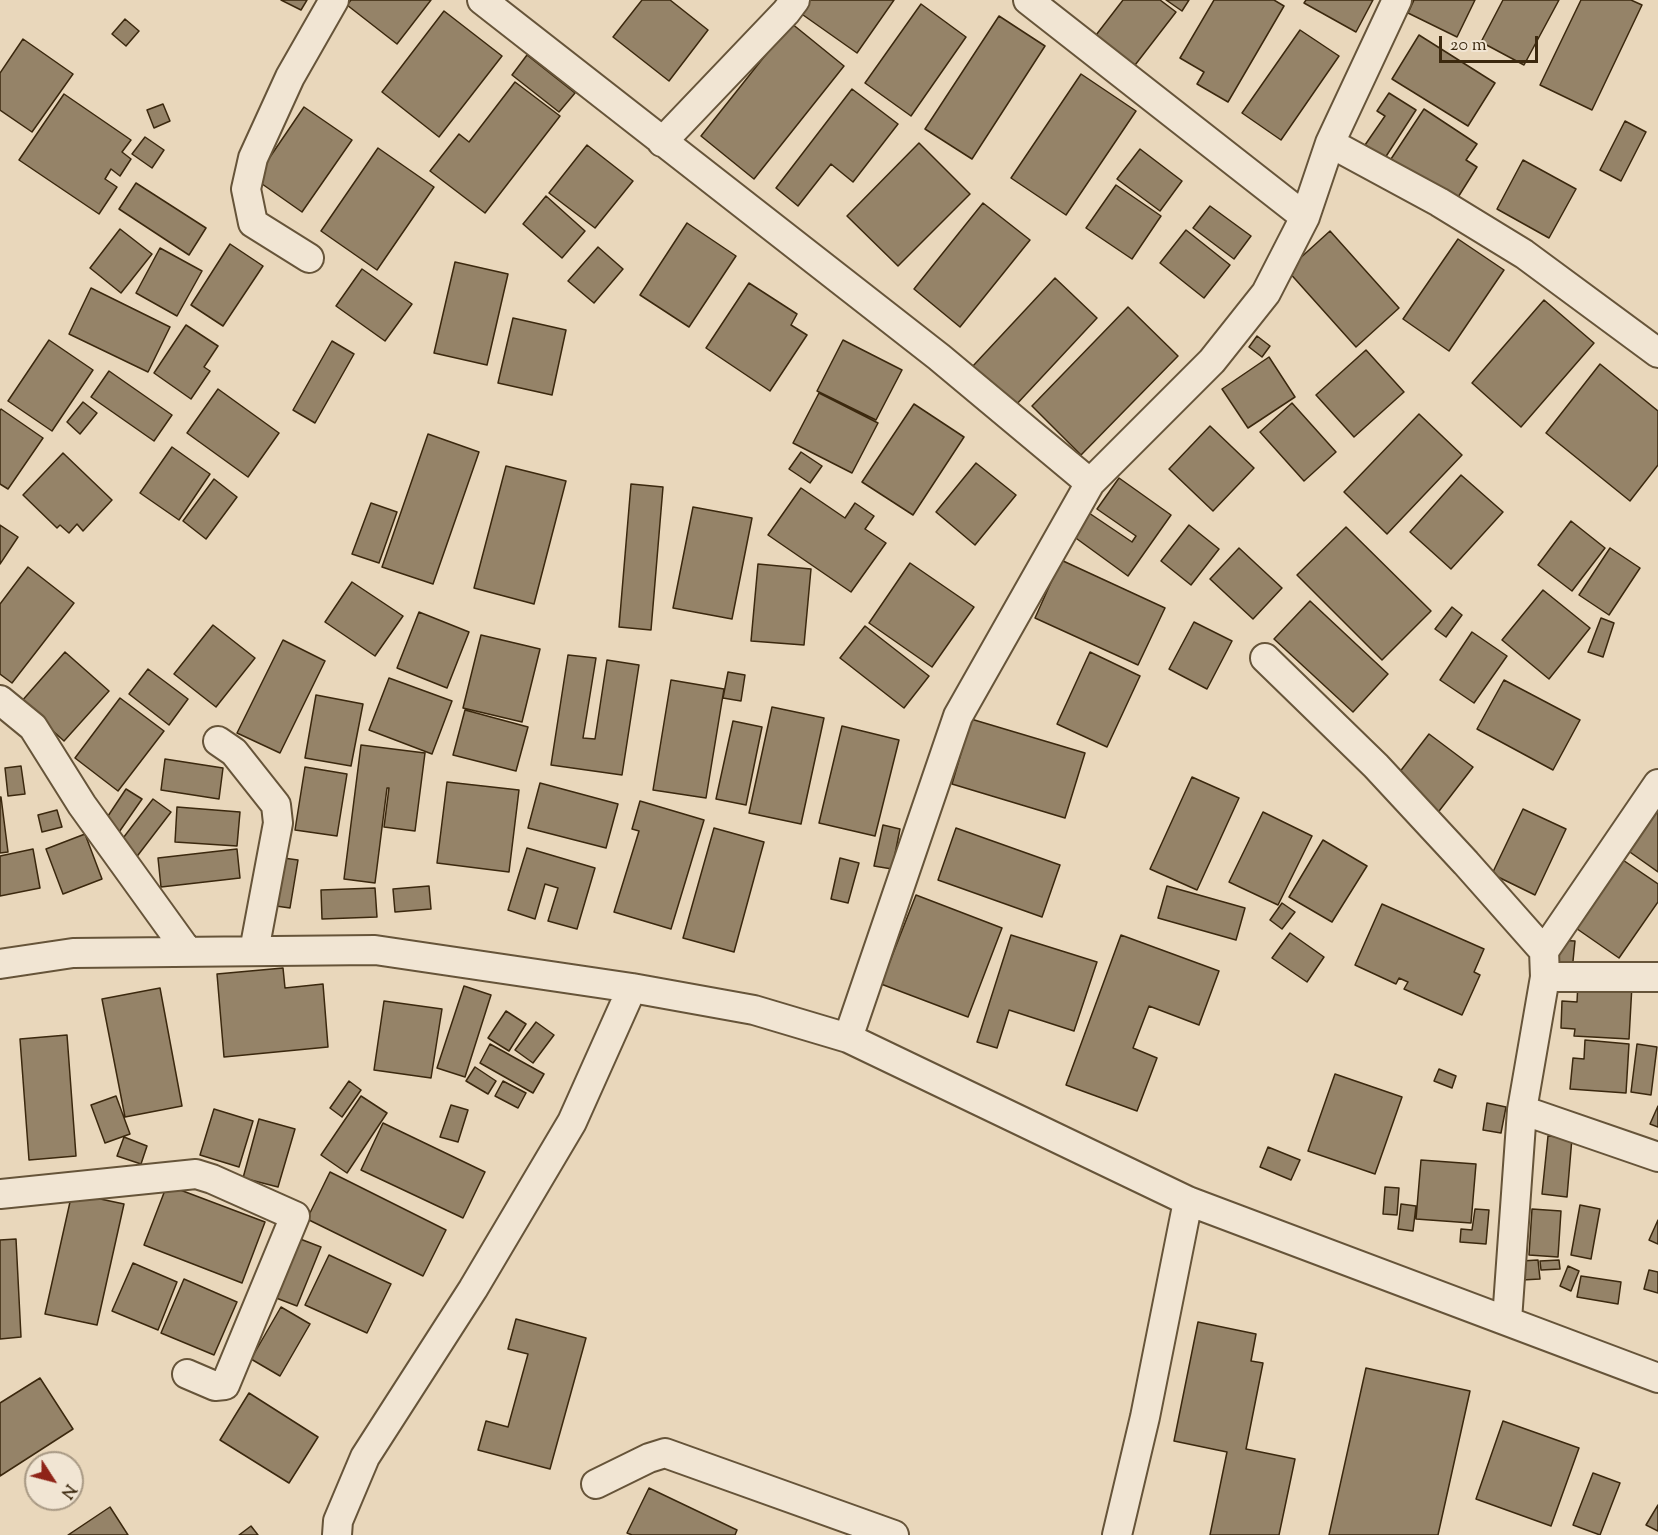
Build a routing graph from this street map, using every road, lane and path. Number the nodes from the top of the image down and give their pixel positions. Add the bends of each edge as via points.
1 (334, 0) edge
2 (482, 0) edge
3 (795, 0) edge
4 (1028, 0) edge
5 (1397, 0) edge
6 (662, 142) junction
7 (1330, 143) junction
8 (1305, 217) junction
9 (309, 258) dead end
10 (1658, 353) edge
11 (1090, 483) junction
12 (1265, 658) dead end
13 (0, 700) edge
14 (218, 741) dead end
15 (1658, 784) edge
16 (254, 951) junction
17 (188, 952) junction
18 (0, 964) edge
19 (1544, 964) junction
20 (1658, 977) edge
21 (632, 988) junction
22 (848, 1038) junction
23 (1522, 1110) junction
24 (1658, 1157) edge
25 (0, 1194) edge
26 (1188, 1201) junction
27 (1507, 1320) junction
28 (187, 1374) dead end
29 (1658, 1377) edge
30 (596, 1484) dead end
31 (337, 1535) edge
32 (894, 1535) edge
33 (1117, 1535) edge

1 - 9 street via 290,77 253,158 246,189 253,222
2 - 6 street
3 - 6 street
4 - 8 street
5 - 7 street
6 - 11 street via 939,357
7 - 8 street
7 - 10 street via 1524,254
8 - 11 street via 1266,293 1212,362
11 - 22 street via 958,716
12 - 19 street via 1376,766 1466,863
13 - 17 street via 33,727 82,805
14 - 16 street via 234,752 276,805 278,823
15 - 19 street
16 - 17 street
16 - 21 street via 375,950
17 - 18 street via 73,953
19 - 20 street
19 - 23 street
21 - 22 street via 754,1010
21 - 31 street via 572,1122 473,1289 365,1456 338,1521
22 - 26 street
23 - 24 street
23 - 27 street
25 - 28 street via 196,1174 295,1216 225,1385 215,1386
26 - 27 street
26 - 33 street
27 - 29 street
30 - 32 street via 665,1453

